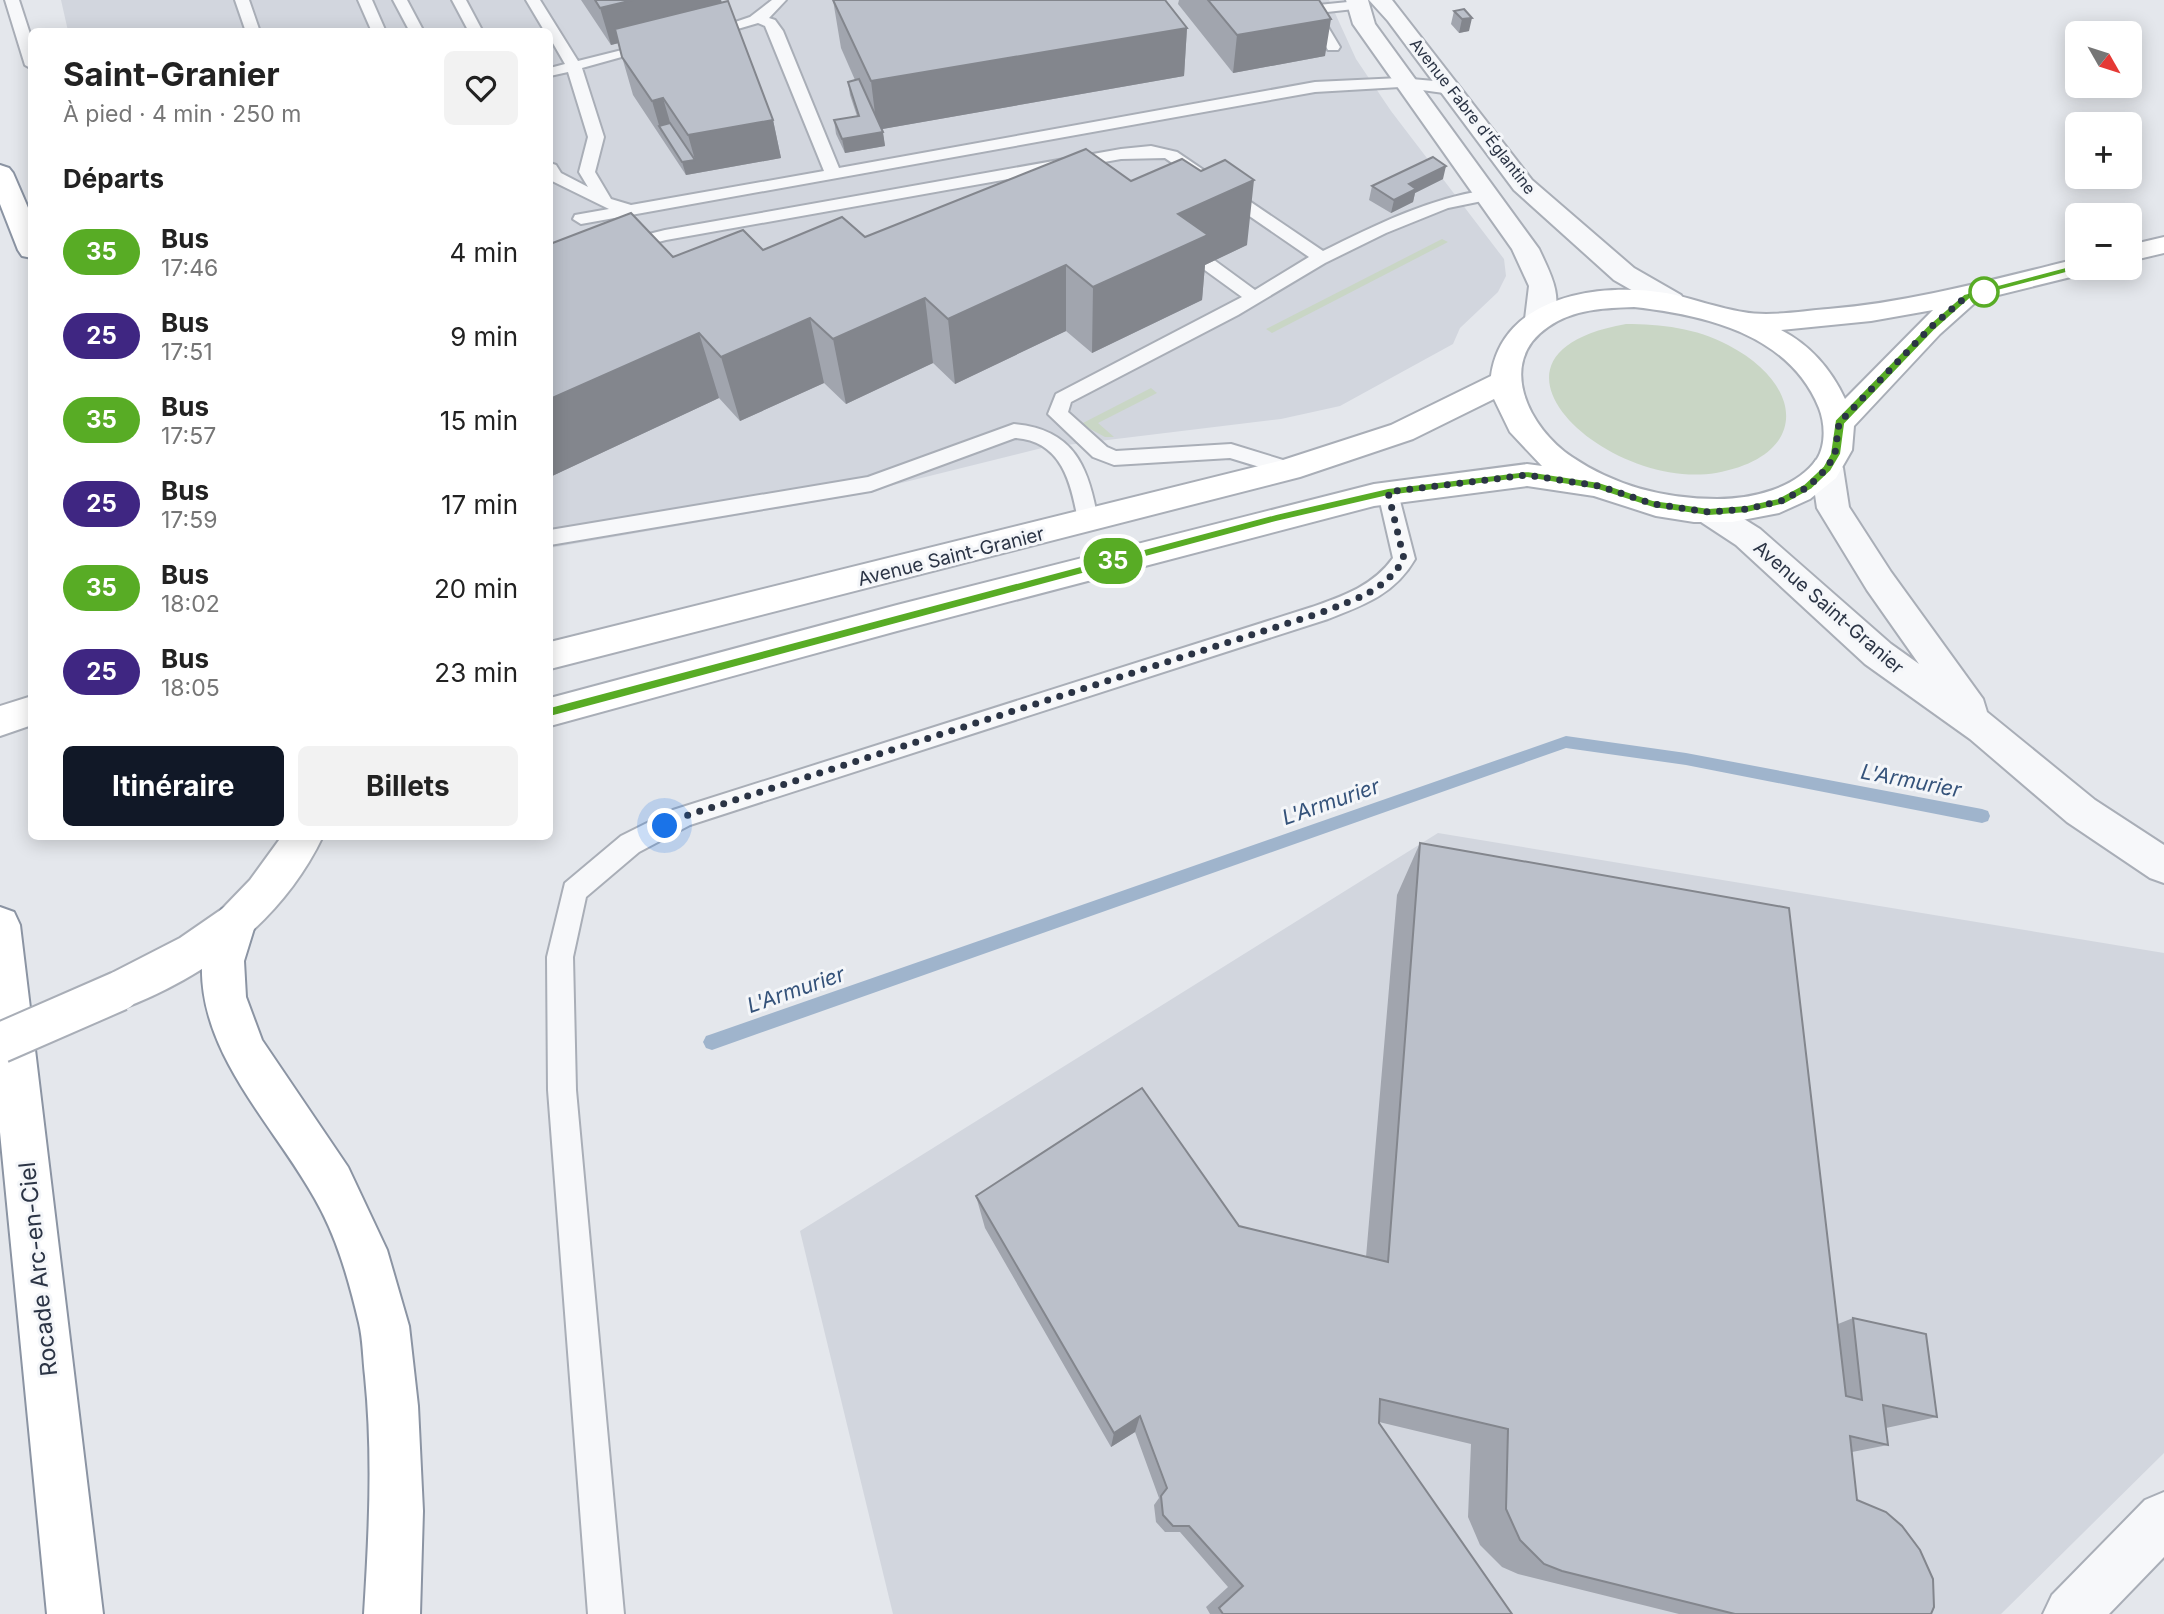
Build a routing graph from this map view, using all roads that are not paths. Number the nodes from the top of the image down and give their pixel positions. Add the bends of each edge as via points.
1 (12, 0) edge
2 (242, 0) edge
3 (365, 0) edge
4 (400, 0) edge
5 (459, 0) edge
6 (533, 0) edge
7 (779, 0) edge
8 (1365, 2) edge
9 (756, 18) junction
10 (252, 28) edge
11 (377, 28) edge
12 (415, 28) edge
13 (474, 28) edge
14 (550, 28) edge
15 (553, 32) edge
16 (689, 38) edge
17 (663, 44) edge
18 (1334, 47) dead end
19 (28, 52) edge
20 (574, 66) junction
21 (553, 71) edge
22 (1405, 81) junction
23 (1451, 89) junction
24 (0, 173) edge
25 (553, 174) edge
26 (833, 174) junction
27 (553, 192) edge
28 (1486, 195) junction
29 (605, 202) junction
30 (631, 210) junction
31 (581, 219) dead end
32 (28, 240) edge
33 (2164, 244) edge
34 (2142, 250) edge
35 (606, 251) edge
36 (1319, 259) junction
37 (1208, 264) edge
38 (2065, 270) edge
39 (1967, 296) junction
40 (1255, 298) junction
41 (1671, 301) junction
42 (1539, 319) junction
43 (1740, 321) junction
44 (1504, 382) junction
45 (1839, 423) junction
46 (1827, 468) junction
47 (1289, 469) junction
48 (1599, 486) junction
49 (1388, 492) junction
50 (1709, 512) junction
51 (1088, 521) junction
52 (553, 537) edge
53 (553, 655) edge
54 (28, 711) edge
55 (553, 711) edge
56 (0, 721) edge
57 (1983, 729) junction
58 (301, 840) edge
59 (2164, 866) edge
60 (236, 922) junction
61 (0, 925) edge
62 (0, 1043) edge
63 (2164, 1519) edge
64 (75, 1614) edge
65 (392, 1614) edge
66 (606, 1614) edge
67 (2071, 1614) edge

1 - 19 lane
2 - 10 lane
3 - 11 lane
4 - 12 lane
5 - 13 lane
6 - 14 lane
7 - 9 lane
8 - 18 lane via 1323,8 1315,16
8 - 22 street, Avenue Fabre d'Églantine via 1364,24
8 - 23 street, Avenue Fabre d'Églantine
9 - 16 lane
9 - 26 lane via 776,31
15 - 20 lane
17 - 20 lane
20 - 21 lane
20 - 29 lane via 596,137 587,172
22 - 23 lane
22 - 26 lane via 1315,88
22 - 28 street, Avenue Fabre d'Églantine
23 - 41 street, Avenue Fabre d'Églantine via 1523,185 1624,274
24 - 32 main road
25 - 29 lane
26 - 30 lane
27 - 29 lane
28 - 36 lane via 1455,198 1420,211
28 - 42 street, Avenue Fabre d'Églantine via 1525,249 1542,286
29 - 30 lane
30 - 31 lane
33 - 34 main road
35 - 36 lane via 665,235 1147,150 1171,155
36 - 40 lane
37 - 40 lane
38 - 39 main road
39 - 43 main road via 1832,318
39 - 45 main road
40 - 47 lane via 1063,398 1058,414 1100,452 1114,458 1231,451
41 - 42 main road via 1598,300
41 - 43 main road
42 - 44 main road via 1512,347
43 - 45 main road via 1797,355 1818,376
44 - 47 main road, Avenue Saint-Granier via 1402,432
44 - 48 main road via 1511,410 1530,438 1559,464
45 - 46 main road via 1835,454
46 - 50 main road via 1808,487 1781,501
46 - 57 street, Avenue Saint-Granier via 1833,508
47 - 51 main road, Avenue Saint-Granier
48 - 49 main road via 1527,475
48 - 50 main road via 1653,504
49 - 55 main road
49 - 66 lane via 1404,559 1392,578 1370,593 1320,613 682,817 630,844 575,891 560,957 562,1090
50 - 57 street, Avenue Saint-Granier via 1748,537 1878,654
51 - 52 lane via 1086,500 1070,458 1046,435 1023,431 953,451 871,484
51 - 53 main road, Avenue Saint-Granier
54 - 56 main road
57 - 59 street, Avenue Saint-Granier via 2081,811
58 - 60 main road via 276,880
60 - 62 main road, bridge via 177,962
60 - 65 main road via 223,961 225,996 245,1052 332,1183 363,1250 384,1326 396,1498
61 - 64 main road, Rocade Arc-en-Ciel
63 - 67 street

